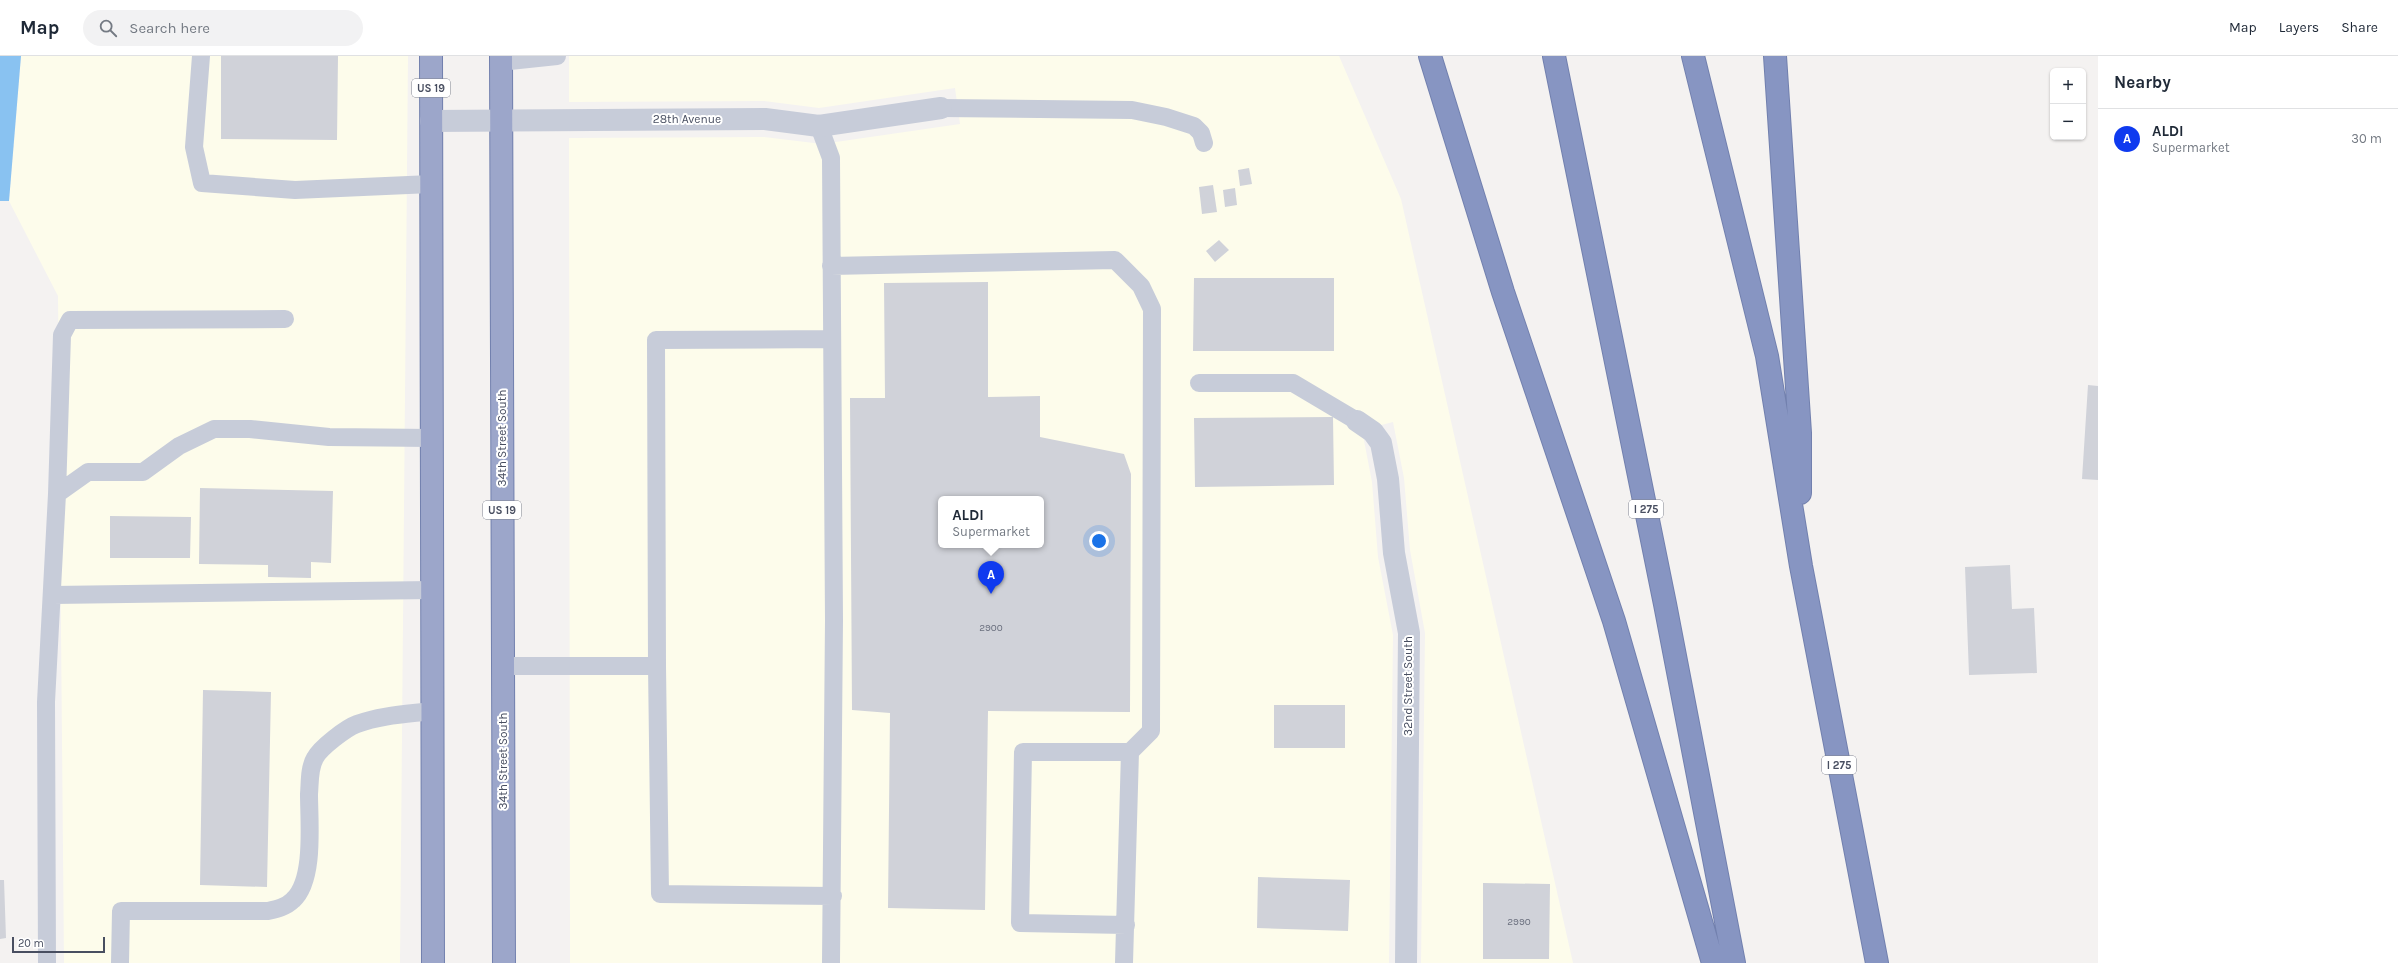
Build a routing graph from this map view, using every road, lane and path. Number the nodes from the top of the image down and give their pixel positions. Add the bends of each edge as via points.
1 (201, 56) edge
2 (431, 56) edge
3 (557, 56) edge
4 (1430, 56) edge
5 (1554, 56) edge
6 (1693, 56) edge
7 (1775, 56) edge
8 (501, 59) edge
9 (941, 108) joint
10 (431, 121) junction
11 (501, 121) junction
12 (819, 126) junction
13 (1204, 143) dead end
14 (431, 184) junction
15 (831, 266) junction
16 (285, 319) dead end
17 (832, 339) junction
18 (1199, 383) dead end
19 (1357, 421) joint
20 (432, 438) junction
21 (57, 494) junction
22 (1801, 566) junction
23 (432, 590) junction
24 (53, 595) junction
25 (503, 666) junction
26 (657, 666) junction
27 (432, 711) junction
28 (1130, 752) junction
29 (833, 896) junction
30 (1126, 924) junction
31 (47, 963) edge
32 (120, 963) edge
33 (433, 963) edge
34 (504, 963) edge
35 (831, 963) edge
36 (1124, 963) edge
37 (1406, 963) edge
38 (1713, 963) edge
39 (1734, 963) edge
40 (1877, 963) edge

1 - 14 lane via 194,147 202,183 295,190
2 - 10 highway, US 19
3 - 8 lane
4 - 38 highway via 1503,292 1614,621
5 - 39 highway, I 275 via 1665,604
6 - 22 highway, I 275 via 1767,356
7 - 22 highway via 1800,433
8 - 11 highway, 34th Street South / US 19
9 - 12 street, 28th Avenue
9 - 13 lane via 1132,110 1194,126 1202,133
10 - 11 street, 28th Avenue
10 - 14 highway, US 19
11 - 12 street, 28th Avenue via 764,119
11 - 25 highway, 34th Street South / US 19
12 - 15 lane via 831,158
14 - 20 highway, US 19
15 - 17 lane
15 - 28 lane via 1114,260 1141,286 1152,309 1151,731
16 - 21 lane via 70,320 62,335
17 - 26 lane via 656,340
17 - 29 lane
18 - 19 lane via 1292,383
19 - 37 street, 32nd Street South via 1372,432 1381,443 1388,479 1394,553 1409,634
20 - 21 lane via 330,436 250,429 214,429 179,446 143,472 88,472
20 - 23 highway, US 19
21 - 24 lane
22 - 40 highway, I 275
23 - 24 lane
23 - 27 highway, US 19
24 - 31 lane via 46,702
25 - 26 lane
25 - 34 highway, 34th Street South / US 19
26 - 29 lane via 660,894
27 - 32 lane via 381,717 356,724 330,742 315,758 310,778 308,862 304,884 294,900 282,908 268,911 121,911
27 - 33 highway, US 19
28 - 30 lane
28 - 30 lane via 1023,752 1020,923
29 - 35 lane
30 - 36 lane

